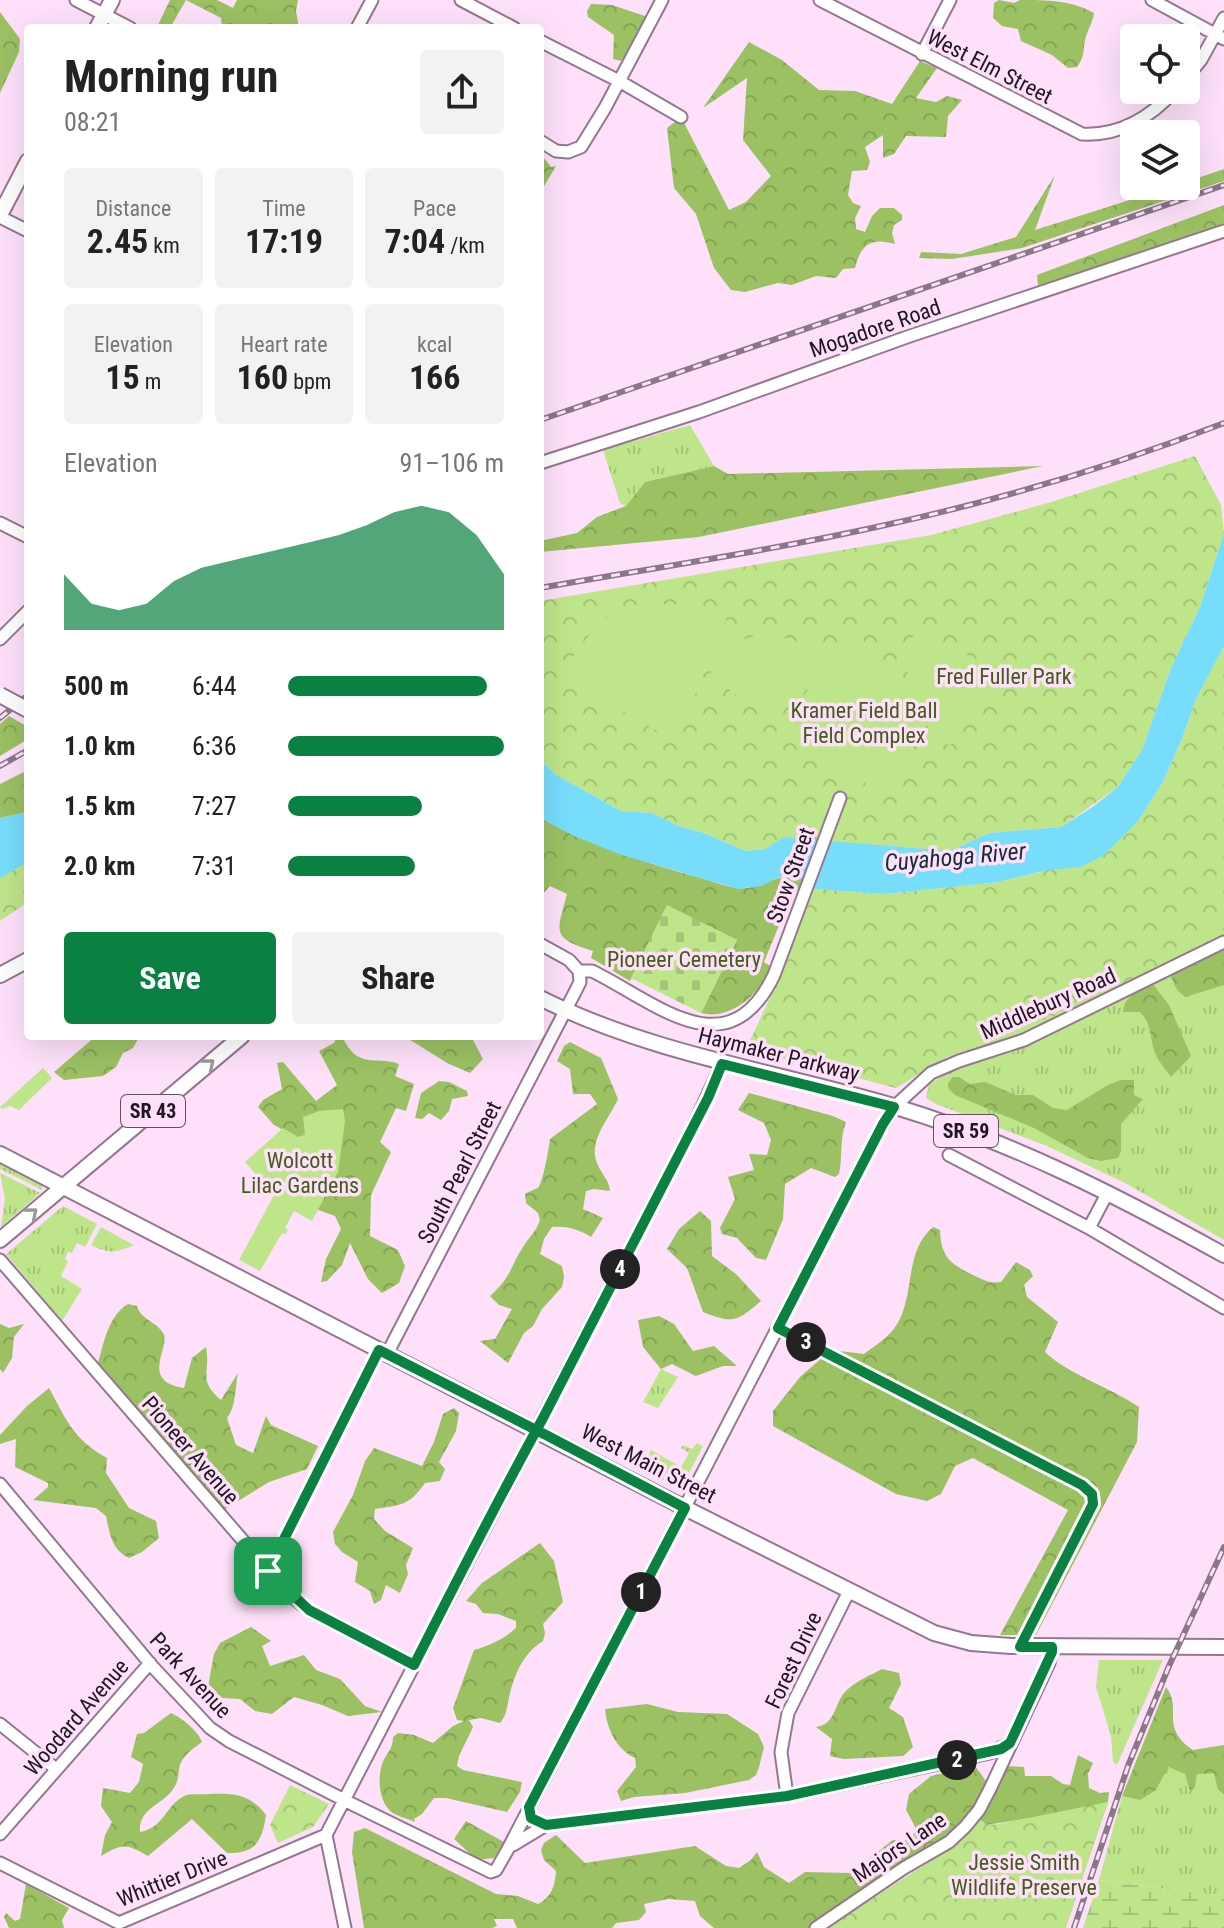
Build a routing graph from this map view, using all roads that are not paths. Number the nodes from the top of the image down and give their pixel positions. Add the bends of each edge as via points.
1 (76, 0) edge
2 (112, 0) edge
3 (372, 0) edge
4 (461, 0) edge
5 (662, 0) edge
6 (820, 0) edge
7 (950, 0) edge
8 (1152, 0) edge
9 (1224, 18) edge
10 (101, 21) edge
11 (359, 24) edge
12 (506, 24) edge
13 (1220, 36) edge
14 (544, 43) edge
15 (922, 54) junction
16 (1200, 61) edge
17 (619, 81) junction
18 (1159, 104) edge
19 (681, 117) dead end
20 (544, 144) edge
21 (24, 169) edge
22 (0, 216) edge
23 (24, 229) edge
24 (1224, 231) edge
25 (544, 462) edge
26 (0, 523) edge
27 (24, 535) edge
28 (24, 615) edge
29 (0, 639) edge
30 (0, 695) edge
31 (24, 708) edge
32 (840, 798) dead end
33 (1224, 942) edge
34 (544, 946) edge
35 (24, 962) edge
36 (579, 971) junction
37 (0, 975) edge
38 (544, 1000) edge
39 (566, 1009) junction
40 (237, 1040) edge
41 (722, 1064) junction
42 (894, 1107) junction
43 (0, 1154) edge
44 (949, 1155) dead end
45 (65, 1187) junction
46 (1108, 1192) junction
47 (1089, 1228) junction
48 (0, 1240) edge
49 (1224, 1255) edge
50 (0, 1260) edge
51 (1224, 1308) edge
52 (778, 1328) junction
53 (383, 1352) junction
54 (536, 1430) junction
55 (0, 1484) edge
56 (685, 1508) junction
57 (268, 1571) junction
58 (849, 1591) junction
59 (1020, 1647) junction
60 (1052, 1647) junction
61 (1224, 1647) edge
62 (150, 1663) junction
63 (414, 1665) junction
64 (0, 1724) edge
65 (1010, 1743) junction
66 (56, 1769) junction
67 (787, 1796) junction
68 (344, 1800) junction
69 (529, 1807) junction
70 (546, 1825) junction
71 (0, 1834) edge
72 (326, 1835) junction
73 (508, 1849) junction
74 (0, 1863) edge
75 (345, 1928) edge
76 (816, 1928) edge

1 - 10 street
2 - 10 main road
3 - 11 street
4 - 12 street
5 - 17 street
6 - 15 street, West Elm Street
7 - 15 street
8 - 13 street
9 - 13 street
13 - 16 street
14 - 17 street
15 - 18 street, West Elm Street via 1082,134 1121,129
17 - 19 street
17 - 20 street via 581,147 556,151
21 - 22 main road
22 - 23 street
24 - 25 street, Mogadore Road
26 - 27 street
28 - 29 street
30 - 31 main road, bridge
32 - 36 street, Stow Street via 766,992 746,1014 712,1025 689,1021 596,973
33 - 42 street, Middlebury Road via 1024,1040 944,1066
34 - 36 street, Stow Street
35 - 37 main road
36 - 39 street, South Pearl Street via 580,982
38 - 39 main road, Haymaker Parkway / SR 59
39 - 41 main road, Haymaker Parkway / SR 59
39 - 53 street, South Pearl Street
45 -> 40 main road, SR 43
41 - 42 main road, Haymaker Parkway / SR 59
41 - 54 street
42 - 46 main road, Haymaker Parkway / SR 59 via 989,1139
42 - 52 street, Middlebury Road
43 - 45 main road, West Main Street
44 - 47 street
48 -> 45 main road, SR 43
45 - 53 main road, West Main Street
46 - 47 street
46 - 49 main road, Haymaker Parkway / SR 59
47 - 51 street
50 - 57 street, Pioneer Avenue
52 - 56 street, Middlebury Road
52 - 59 street via 1092,1494 1093,1504
53 - 54 main road, West Main Street
53 - 57 street, South Pearl Street
54 - 56 main road, West Main Street
54 - 63 street
55 - 62 street, Park Avenue
56 - 58 main road, West Main Street
56 - 69 street, Middlebury Road
57 - 63 street, Pioneer Avenue via 309,1610
58 - 59 main road, West Main Street via 943,1636
58 - 67 street, Forest Drive via 788,1713 781,1752
59 - 60 main road, West Main Street
60 - 61 main road, West Main Street
60 - 65 street, Majors Lane
62 - 66 street, Woodard Avenue
62 - 68 street, Park Avenue via 219,1734
63 - 68 street
64 - 66 street
65 - 67 street via 990,1753
65 - 76 street, Majors Lane via 979,1810 965,1827
66 - 71 street, Woodard Avenue
67 - 70 street
68 - 72 street
68 - 73 street, Park Avenue via 491,1872
69 - 70 street via 531,1818
69 - 73 street, Middlebury Road
70 - 73 street
72 - 74 street, Whittier Drive via 119,1923
72 - 75 street

